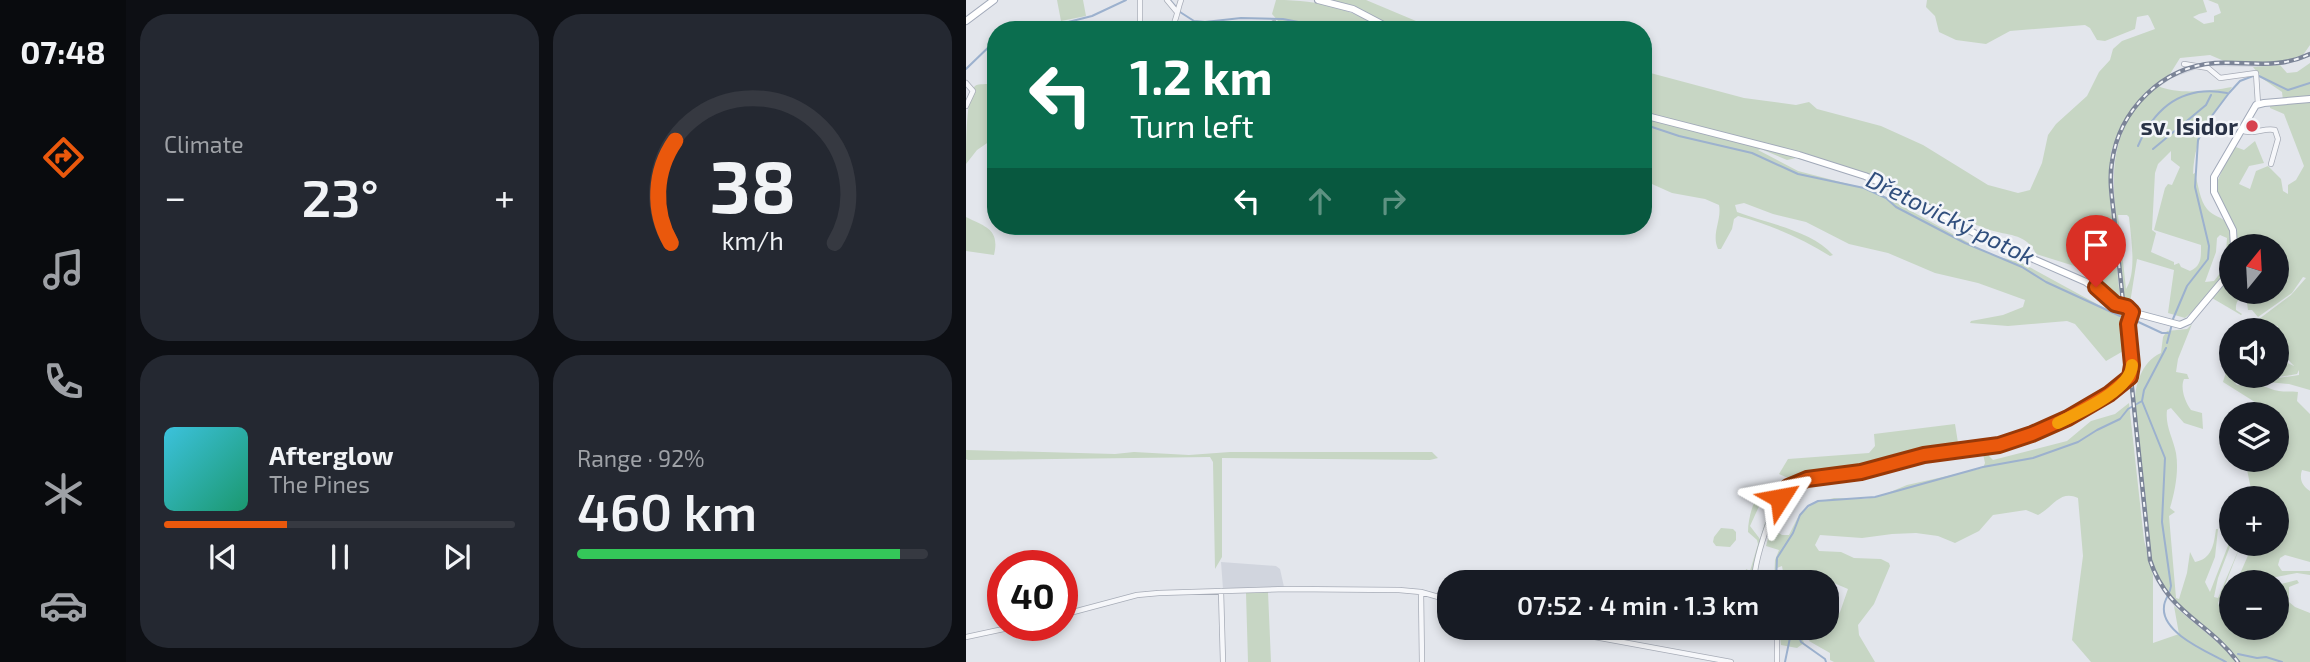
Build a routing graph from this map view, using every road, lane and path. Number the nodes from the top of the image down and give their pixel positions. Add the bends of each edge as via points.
1 (993, 0) edge
2 (1140, 0) edge
3 (1167, 0) edge
4 (1181, 0) edge
5 (1318, 0) edge
6 (1177, 12) junction
7 (966, 21) edge
8 (1140, 21) edge
9 (1176, 21) edge
10 (1376, 21) edge
11 (2184, 64) dead end
12 (966, 83) edge
13 (2310, 99) edge
14 (2258, 104) junction
15 (966, 106) edge
16 (1652, 117) edge
17 (2241, 130) junction
18 (2272, 164) dead end
19 (2233, 234) edge
20 (2219, 285) edge
21 (2132, 312) junction
22 (1757, 570) edge
23 (1221, 591) junction
24 (1421, 592) junction
25 (1437, 597) edge
26 (1078, 611) edge
27 (987, 632) edge
28 (966, 637) edge
29 (1611, 640) edge
30 (1776, 640) edge
31 (1223, 662) edge
32 (1422, 662) edge
33 (1731, 662) edge
34 (1777, 662) edge

1 - 7 main road
2 - 8 street
3 - 6 street
4 - 6 street
5 - 10 main road
6 - 9 street
11 - 14 street via 2208,68 2220,78 2257,76
12 - 15 street via 973,91
13 - 14 main road
14 - 17 main road
16 - 21 main road via 1865,176 1976,234 2086,282
17 - 18 street via 2275,130 2278,137
17 - 19 main road via 2217,170 2213,186
20 - 21 main road via 2184,325
21 - 22 street via 2128,324 2130,377 2109,394 2068,418 1999,445 1924,455 1788,487 1771,517
23 - 24 street
23 - 26 street via 1137,595
23 - 31 street
24 - 25 street
24 - 32 street
27 - 28 street
29 - 33 street
30 - 34 street

